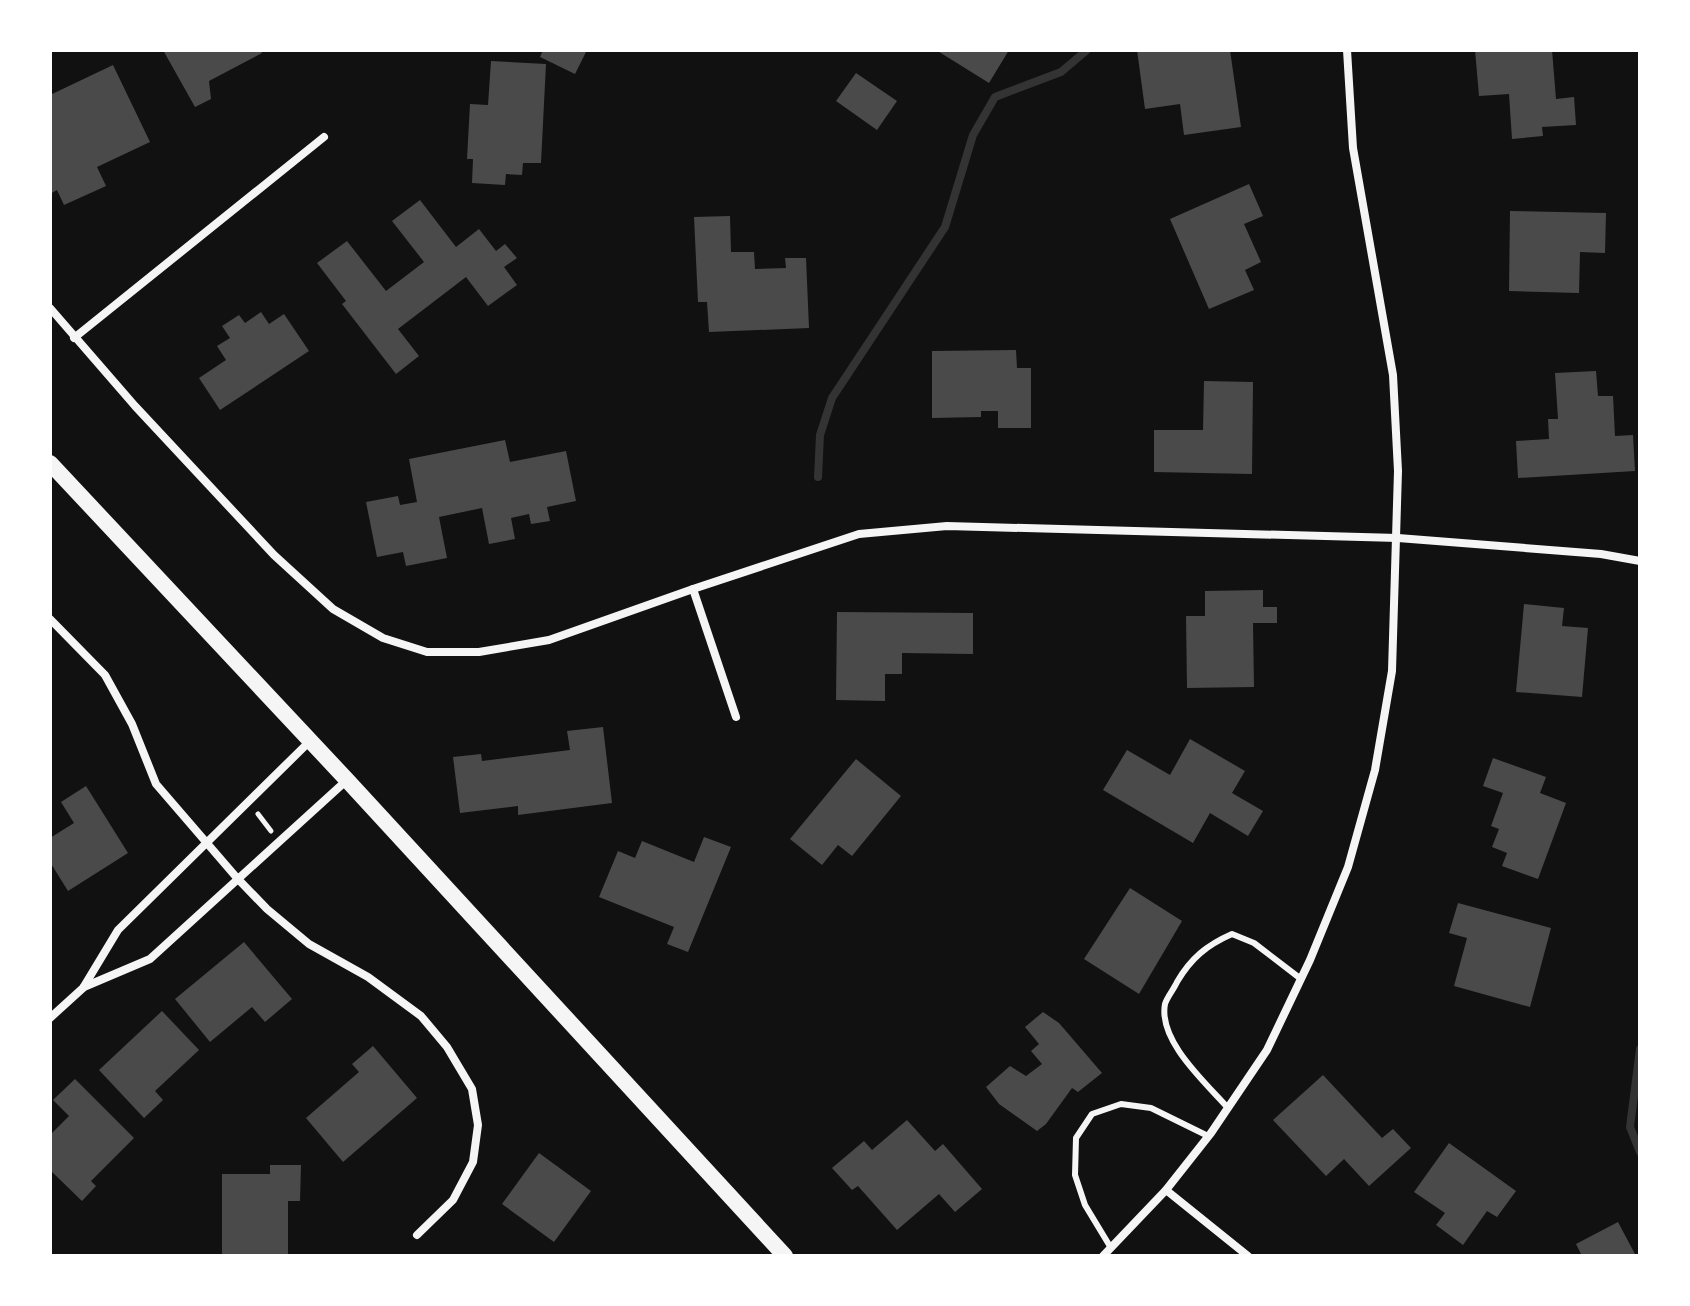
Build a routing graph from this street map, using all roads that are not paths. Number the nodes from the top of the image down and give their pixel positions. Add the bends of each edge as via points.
1 (1347, 50) edge
2 (324, 137) dead end
3 (50, 308) edge
4 (74, 338) junction
5 (50, 463) edge
6 (1398, 538) junction
7 (1640, 561) edge
8 (693, 589) junction
9 (50, 619) edge
10 (736, 717) dead end
11 (310, 741) junction
12 (347, 780) junction
13 (206, 843) junction
14 (237, 878) junction
15 (1301, 979) junction
16 (83, 988) junction
17 (50, 1018) edge
18 (1228, 1108) junction
19 (1208, 1136) junction
20 (1166, 1190) junction
21 (417, 1235) dead end
22 (1111, 1248) junction
23 (785, 1256) edge
24 (1103, 1256) edge
25 (1248, 1256) edge

1 - 6 street via 1353,148 1393,375
2 - 4 street
3 - 4 street
4 - 8 street via 274,555 333,609 383,638 427,652 479,652 549,640
5 - 11 main road
6 - 7 street
6 - 8 street via 902,529 859,534
6 - 15 street via 1392,671 1375,770 1348,867
8 - 10 street
9 - 13 street via 105,675 156,784
11 - 12 main road
11 - 13 street
12 - 14 street
12 - 23 main road
13 - 14 street
13 - 16 street via 118,930
14 - 16 street via 150,959
14 - 21 street via 309,944 368,977 421,1016 472,1089 478,1125 473,1162 453,1200
15 - 18 street via 1267,1050
15 - 18 lane via 1254,943 1232,934 1207,945 1187,965 1165,1003 1167,1028 1177,1048
16 - 17 street
18 - 19 street
19 - 20 street
19 - 22 lane via 1151,1108 1121,1104 1092,1114 1076,1138 1075,1175 1085,1205
20 - 22 street
20 - 25 street
22 - 24 street

